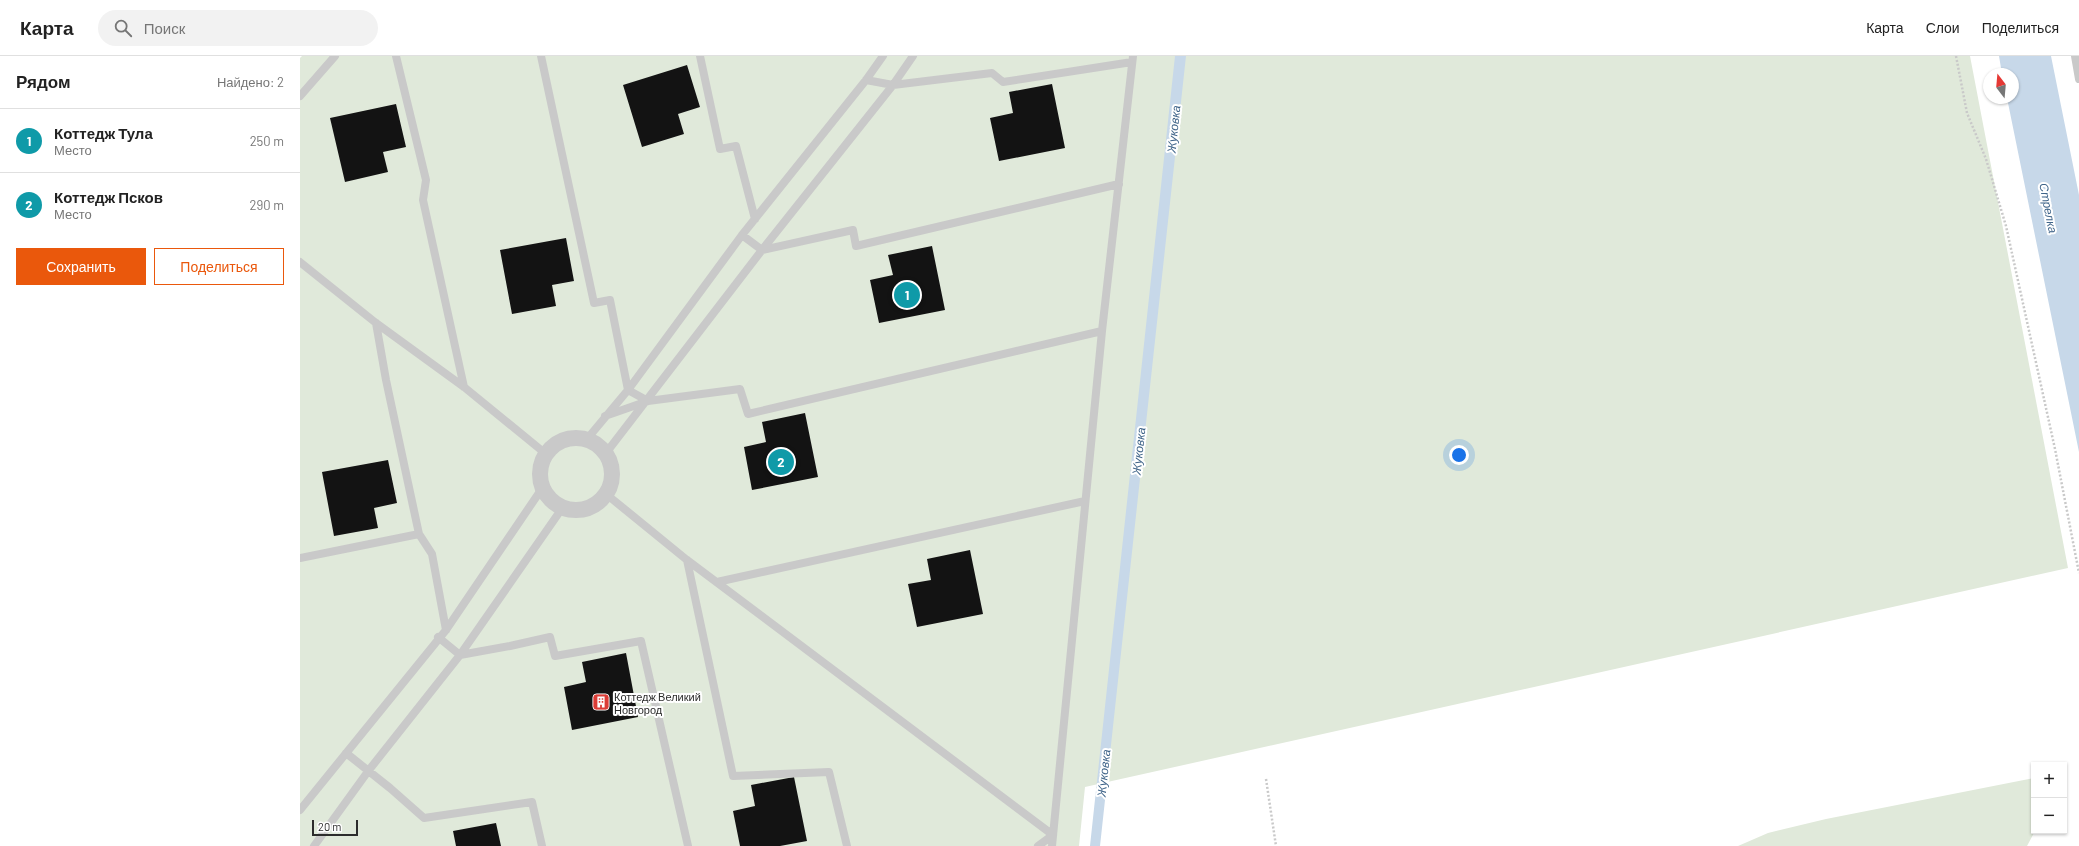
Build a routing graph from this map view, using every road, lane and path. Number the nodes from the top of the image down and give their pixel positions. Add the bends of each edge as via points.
1 (335, 56) edge
2 (396, 56) edge
3 (541, 56) edge
4 (700, 56) edge
5 (873, 56) edge
6 (882, 56) edge
7 (913, 56) edge
8 (1956, 56) edge
9 (2075, 56) edge
10 (1132, 59) edge
11 (875, 66) junction
12 (2079, 79) edge
13 (866, 80) junction
14 (893, 85) junction
15 (300, 96) edge
16 (1119, 184) junction
17 (755, 219) junction
18 (742, 235) junction
19 (762, 250) junction
20 (300, 262) edge
21 (376, 323) junction
22 (1102, 331) junction
23 (464, 387) junction
24 (628, 390) junction
25 (648, 401) junction
26 (605, 416) junction
27 (587, 439) junction
28 (606, 453) junction
29 (546, 454) junction
30 (543, 487) junction
31 (606, 494) junction
32 (1085, 501) junction
33 (563, 508) junction
34 (419, 534) junction
35 (300, 558) edge
36 (687, 560) junction
37 (2079, 573) edge
38 (717, 582) junction
39 (446, 630) junction
40 (438, 637) junction
41 (460, 655) junction
42 (346, 753) junction
43 (369, 770) junction
44 (1266, 779) dead end
45 (300, 810) edge
46 (1053, 835) junction
47 (314, 846) edge
48 (542, 846) edge
49 (688, 846) edge
50 (847, 846) edge
51 (1038, 846) edge
52 (1052, 846) edge
53 (1276, 846) edge

1 - 15 lane
2 - 23 lane via 426,180 423,200
3 - 24 lane via 594,303 610,300
4 - 17 lane via 720,149 736,146
5 - 11 lane
6 - 11 lane
7 - 14 lane
8 - 37 path via 1967,114 1986,159 2006,226 2055,449
9 - 12 lane
10 - 14 lane via 1003,82 992,73
10 - 16 lane
11 - 13 lane
13 - 14 lane
13 - 17 lane
14 - 19 lane
16 - 19 lane via 856,246 853,230
16 - 22 lane
17 - 18 lane
18 - 19 lane
18 - 24 lane
19 - 25 lane
20 - 21 lane
21 - 23 lane
21 - 34 lane
22 - 25 lane via 748,414 740,389
22 - 32 lane
23 - 29 lane
24 - 25 lane
24 - 26 lane
25 - 26 lane
25 - 28 lane
26 - 27 lane
27 - 28 street
27 - 29 street via 564,440
28 - 31 street via 612,473 611,484
29 - 30 street via 541,465
30 - 33 street via 551,499
30 - 39 lane
31 - 33 street via 598,503 587,508
31 - 36 lane
32 - 38 lane
32 - 46 lane
33 - 41 lane
34 - 35 lane
34 - 39 lane via 432,554
36 - 38 lane
36 - 50 lane via 734,776 829,772
38 - 46 lane
39 - 40 lane
40 - 41 lane
40 - 42 lane
41 - 43 lane
41 - 49 lane via 550,637 555,656 641,641
42 - 43 lane
42 - 45 lane
43 - 47 lane
43 - 48 lane via 424,818 532,802
44 - 53 path
46 - 51 lane
46 - 52 lane

